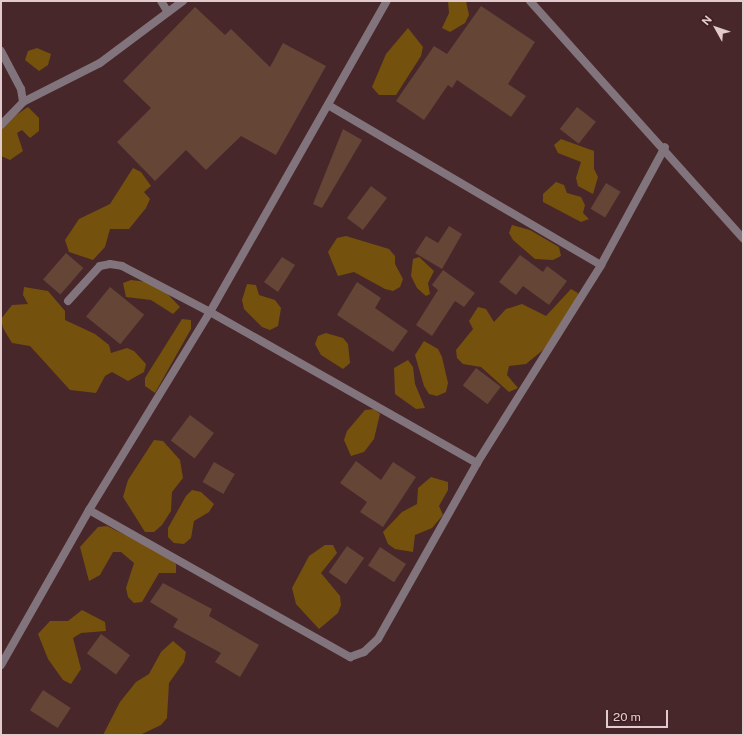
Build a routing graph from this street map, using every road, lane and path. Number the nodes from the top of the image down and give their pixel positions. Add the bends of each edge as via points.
1 (161, 1) edge
2 (183, 1) edge
3 (386, 1) edge
4 (530, 1) edge
5 (168, 12) junction
6 (1, 51) edge
7 (23, 102) junction
8 (328, 106) junction
9 (1, 125) edge
10 (665, 148) junction
11 (743, 238) edge
12 (601, 265) junction
13 (68, 301) dead end
14 (210, 312) junction
15 (477, 463) junction
16 (89, 510) junction
17 (1, 665) edge

1 - 5 street
2 - 5 street
3 - 8 street
4 - 10 street
5 - 7 street via 100,63
6 - 7 street via 21,89
7 - 9 street
8 - 12 street
8 - 14 street
10 - 11 street
10 - 12 street
12 - 15 street
13 - 14 street via 100,266 110,264 122,266
14 - 15 street
14 - 16 street
15 - 16 street via 378,639 350,657
16 - 17 street

